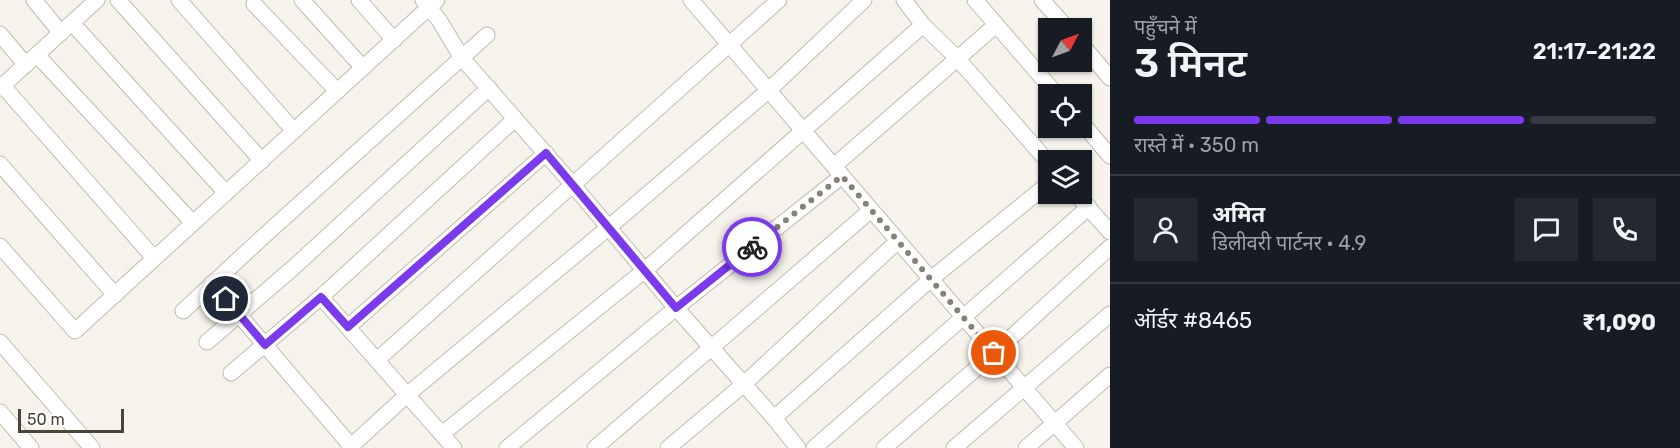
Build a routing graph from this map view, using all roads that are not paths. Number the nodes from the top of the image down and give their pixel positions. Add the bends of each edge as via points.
1 (34, 0) edge
2 (97, 0) edge
3 (118, 0) edge
4 (179, 0) edge
5 (302, 0) edge
6 (359, 0) edge
7 (691, 0) edge
8 (779, 0) edge
9 (864, 0) edge
10 (904, 0) edge
11 (975, 0) edge
12 (1042, 0) edge
13 (430, 2) edge
14 (254, 4) dead end
15 (1058, 18) edge
16 (923, 25) junction
17 (996, 25) junction
18 (67, 28) junction
19 (0, 34) edge
20 (487, 35) dead end
21 (394, 40) junction
22 (730, 45) junction
23 (1092, 57) edge
24 (462, 58) junction
25 (957, 58) junction
26 (31, 60) junction
27 (363, 68) junction
28 (1110, 78) edge
29 (1047, 84) edge
30 (1, 87) edge
31 (489, 88) junction
32 (769, 90) junction
33 (337, 92) junction
34 (515, 118) junction
35 (803, 130) junction
36 (294, 132) junction
37 (1092, 135) edge
38 (1038, 151) edge
39 (546, 153) junction
40 (1110, 156) edge
41 (262, 161) junction
42 (0, 164) edge
43 (838, 171) junction
44 (573, 185) junction
45 (1038, 192) edge
46 (226, 193) junction
47 (1086, 204) edge
48 (1089, 207) junction
49 (872, 210) junction
50 (193, 223) junction
51 (608, 228) junction
52 (1110, 232) edge
53 (898, 241) junction
54 (0, 246) edge
55 (1110, 247) edge
56 (154, 258) junction
57 (645, 270) junction
58 (931, 279) junction
59 (212, 283) junction
60 (115, 295) junction
61 (321, 297) junction
62 (676, 308) junction
63 (183, 310) dead end
64 (1110, 314) edge
65 (239, 315) junction
66 (963, 316) junction
67 (348, 327) junction
68 (0, 342) edge
69 (207, 342) dead end
70 (265, 345) junction
71 (712, 348) junction
72 (994, 353) junction
73 (378, 360) junction
74 (231, 373) dead end
75 (1110, 375) edge
76 (744, 384) junction
77 (1024, 387) junction
78 (408, 394) junction
79 (0, 412) edge
80 (774, 418) junction
81 (1054, 423) junction
82 (442, 434) junction
83 (28, 447) edge
84 (350, 447) edge
85 (92, 448) edge
86 (454, 448) edge
87 (507, 448) edge
88 (595, 448) edge
89 (668, 448) edge
90 (798, 448) edge
91 (814, 448) edge
92 (884, 448) edge
93 (954, 448) edge
94 (1026, 448) edge
95 (1076, 448) edge

1 - 18 street
2 - 18 street
3 - 41 street
4 - 36 street
5 - 27 street
6 - 21 street
7 - 22 street
8 - 22 street
9 - 32 street
10 - 16 street
11 - 17 street
12 - 15 street
13 - 21 street
13 - 24 street
14 - 33 street
16 - 25 street
16 - 35 street
17 - 25 street
17 - 29 street
18 - 26 street
18 - 46 street
19 - 26 street
20 - 24 street
21 - 27 street
22 - 32 street
22 - 44 street
23 - 28 street
24 - 31 street
24 - 59 street
25 - 38 street
25 - 43 street
26 - 30 street
26 - 50 street
27 - 33 street
30 - 56 street
31 - 34 street
31 - 65 street
32 - 35 street
32 - 51 street
33 - 36 street
34 - 39 street
34 - 61 street
35 - 43 street
35 - 57 street
36 - 41 street
37 - 40 street
39 - 44 street
39 - 67 street
41 - 46 street
42 - 60 street
43 - 49 street
43 - 62 street
44 - 51 street
44 - 73 street
45 - 58 street
46 - 50 street
47 - 48 street
48 - 52 street
48 - 66 street
49 - 53 street
49 - 71 street
50 - 56 street
51 - 57 street
51 - 78 street
53 - 58 street
53 - 76 street
54 - 60 street via 75,331
55 - 72 street
56 - 60 street
57 - 62 street
57 - 82 street
58 - 66 street
58 - 80 street
59 - 63 street
59 - 65 street
61 - 67 street
61 - 70 street
62 - 71 street
62 - 87 street
64 - 77 street
65 - 69 street
65 - 70 street
66 - 72 street
66 - 91 street
67 - 73 street
68 - 85 street
70 - 74 street
70 - 84 street
71 - 76 street
71 - 88 street
72 - 77 street
72 - 92 street
73 - 78 street
75 - 81 street
76 - 80 street
76 - 89 street
77 - 81 street
77 - 93 street
78 - 82 street
78 - 84 street
79 - 83 street
80 - 90 street
81 - 94 street
81 - 95 street
82 - 86 street

